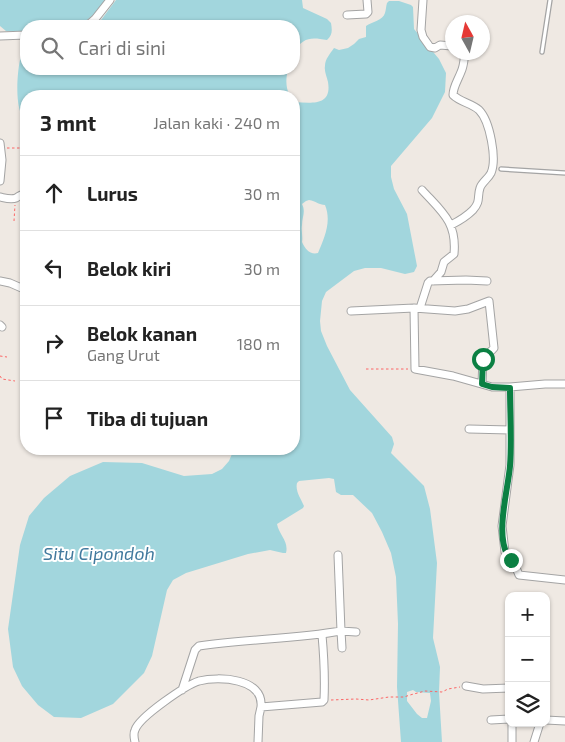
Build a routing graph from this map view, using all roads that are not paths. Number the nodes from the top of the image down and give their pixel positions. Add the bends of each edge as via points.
1 (110, 0) edge
2 (367, 0) edge
3 (423, 0) edge
4 (550, 0) edge
5 (347, 15) dead end
6 (94, 20) edge
7 (0, 36) edge
8 (20, 36) edge
9 (445, 45) edge
10 (542, 52) dead end
11 (464, 60) edge
12 (1, 146) edge
13 (501, 169) dead end
14 (565, 173) edge
15 (0, 181) edge
16 (422, 190) dead end
17 (20, 194) edge
18 (0, 197) edge
19 (451, 225) junction
20 (0, 281) edge
21 (433, 281) junction
22 (487, 281) dead end
23 (20, 287) edge
24 (417, 308) junction
25 (351, 311) dead end
26 (482, 384) junction
27 (565, 384) edge
28 (510, 388) junction
29 (469, 429) dead end
30 (510, 430) junction
31 (338, 555) dead end
32 (565, 580) edge
33 (342, 631) junction
34 (356, 632) dead end
35 (322, 635) junction
36 (342, 648) dead end
37 (466, 686) road end
38 (505, 688) edge
39 (182, 690) junction
40 (261, 708) junction
41 (505, 719) edge
42 (491, 720) dead end
43 (550, 720) edge
44 (565, 721) edge
45 (512, 727) edge
46 (539, 727) edge
47 (135, 742) edge
48 (258, 742) edge
49 (512, 742) edge
50 (534, 742) edge

1 - 6 street
2 - 5 street via 369,10 366,14
3 - 9 street via 423,37 430,47
4 - 10 lane
7 - 8 street
11 - 19 street via 452,95 479,111 485,120 490,130 493,164 479,190 479,201
12 - 15 street
13 - 14 lane
16 - 19 street
17 - 18 street via 16,198
19 - 21 street via 454,254 444,262
20 - 23 street
21 - 22 street
21 - 24 street via 428,283
24 - 25 street
24 - 26 street via 415,369
24 - 26 street via 455,311 490,301 494,348 483,359
26 - 28 street
27 - 28 street
28 - 30 street
29 - 30 street
30 - 32 street via 510,466 502,526 506,552 519,575
31 - 33 street
33 - 34 street
33 - 35 street
33 - 36 street
35 - 39 street via 199,646
35 - 40 street via 323,701
37 - 38 street
39 - 40 street via 200,681 226,679 241,682 259,694
39 - 47 street via 138,724
40 - 48 street
41 - 42 street
43 - 44 street
45 - 49 street
46 - 50 street

